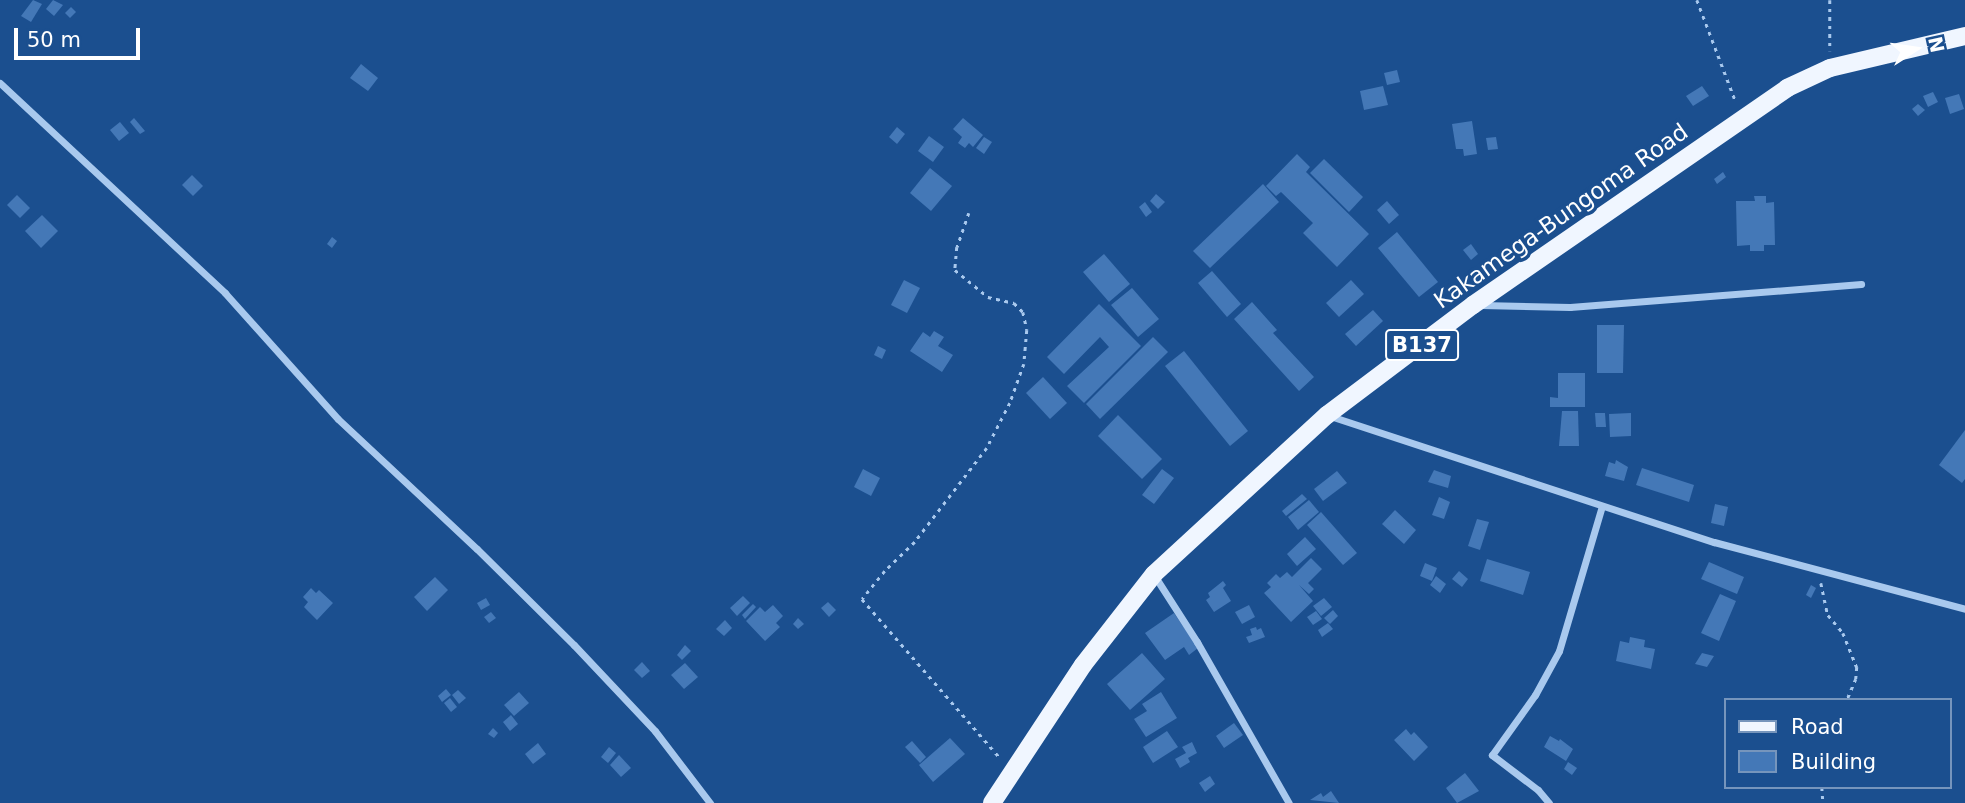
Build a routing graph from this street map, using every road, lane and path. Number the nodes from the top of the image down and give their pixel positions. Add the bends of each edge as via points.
1 (1697, 0) edge
2 (1830, 0) edge
3 (1965, 36) edge
4 (1830, 68) junction
5 (0, 83) edge
6 (1742, 118) junction
7 (970, 213) dead end
8 (1861, 284) dead end
9 (1474, 304) junction
10 (1328, 415) junction
11 (1602, 506) junction
12 (1819, 570) junction
13 (1154, 575) junction
14 (1965, 609) edge
15 (1848, 698) edge
16 (1012, 770) junction
17 (710, 803) edge
18 (992, 803) edge
19 (1289, 803) edge
20 (1549, 803) edge

1 - 6 path
2 - 4 path
3 - 4 main road, Kakamega-Bungoma Road / B137
4 - 6 main road, Kakamega-Bungoma Road / B137 via 1787,88
5 - 17 street via 225,293 338,419 574,645 655,731
6 - 9 main road, Kakamega-Bungoma Road / B137
7 - 16 path via 957,247 955,270 988,297 1014,303 1023,312 1027,330 1024,364 987,448 915,542 862,598
8 - 9 street via 1570,307
9 - 10 main road, Kakamega-Bungoma Road / B137
10 - 11 street
10 - 13 main road, Kakamega-Bungoma Road / B137
11 - 12 street
11 - 20 street via 1559,651 1535,695 1492,755
12 - 14 street
12 - 15 path via 1828,615 1843,632 1857,667
13 - 16 main road, Kakamega-Bungoma Road / B137 via 1083,664
13 - 19 street
16 - 18 main road, Kakamega-Bungoma Road / B137

